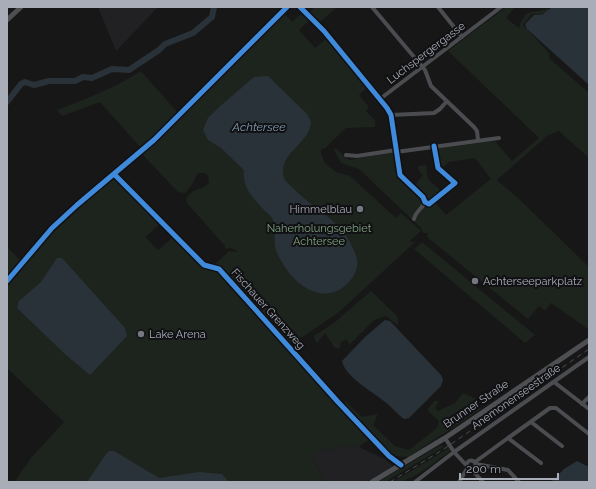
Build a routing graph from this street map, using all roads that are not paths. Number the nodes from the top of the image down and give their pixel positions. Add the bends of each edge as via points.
1 (21, 7) edge
2 (300, 7) edge
3 (372, 7) edge
4 (438, 7) edge
5 (501, 7) edge
6 (7, 20) edge
7 (462, 37) junction
8 (421, 67) junction
9 (380, 99) junction
10 (447, 101) junction
11 (391, 115) junction
12 (499, 138) dead end
13 (478, 140) junction
14 (434, 146) junction
15 (396, 151) junction
16 (346, 155) dead end
17 (114, 174) dead end
18 (427, 203) junction
19 (414, 219) dead end
20 (589, 340) edge
21 (589, 357) edge
22 (554, 382) junction
23 (589, 398) edge
24 (582, 404) junction
25 (589, 409) edge
26 (531, 422) junction
27 (589, 434) edge
28 (445, 438) junction
29 (508, 438) junction
30 (562, 446) dead end
31 (454, 452) junction
32 (460, 458) junction
33 (470, 460) junction
34 (475, 463) junction
35 (541, 463) dead end
36 (401, 465) junction
37 (468, 467) junction
38 (372, 482) edge
39 (415, 482) edge
40 (459, 482) edge
41 (483, 482) edge
42 (519, 482) edge

1 - 6 main road
2 - 9 street via 328,36
3 - 8 street
4 - 7 street
5 - 7 street, Luchspergergasse
7 - 8 street, Luchspergergasse
8 - 9 street, Luchspergergasse
8 - 10 street via 432,86
9 - 11 street
10 - 11 street via 434,113
10 - 13 street via 477,130
11 - 15 street
12 - 13 street
13 - 14 street
14 - 15 street
14 - 18 street via 438,168 455,183
15 - 16 street
15 - 18 street via 400,175
17 - 36 street, Fischauer Grenzweg via 204,265 218,269 338,402 389,456
18 - 19 street
20 - 28 main road, Brunner Straße
21 - 22 street, Anemonenseestraße
22 - 24 street
22 - 31 street, Anemonenseestraße
23 - 24 street
24 - 25 street
26 - 27 street via 553,408
26 - 29 street
26 - 30 street
28 - 31 street
28 - 36 main road, Brunner Straße
29 - 34 street
29 - 35 street
31 - 32 street
31 - 39 street, Anemonenseestraße
32 - 33 street
32 - 37 street
33 - 34 street
33 - 37 street
34 - 37 street via 475,467
34 - 42 street via 508,470
36 - 38 main road, Brunner Straße
37 - 40 street
37 - 41 street

